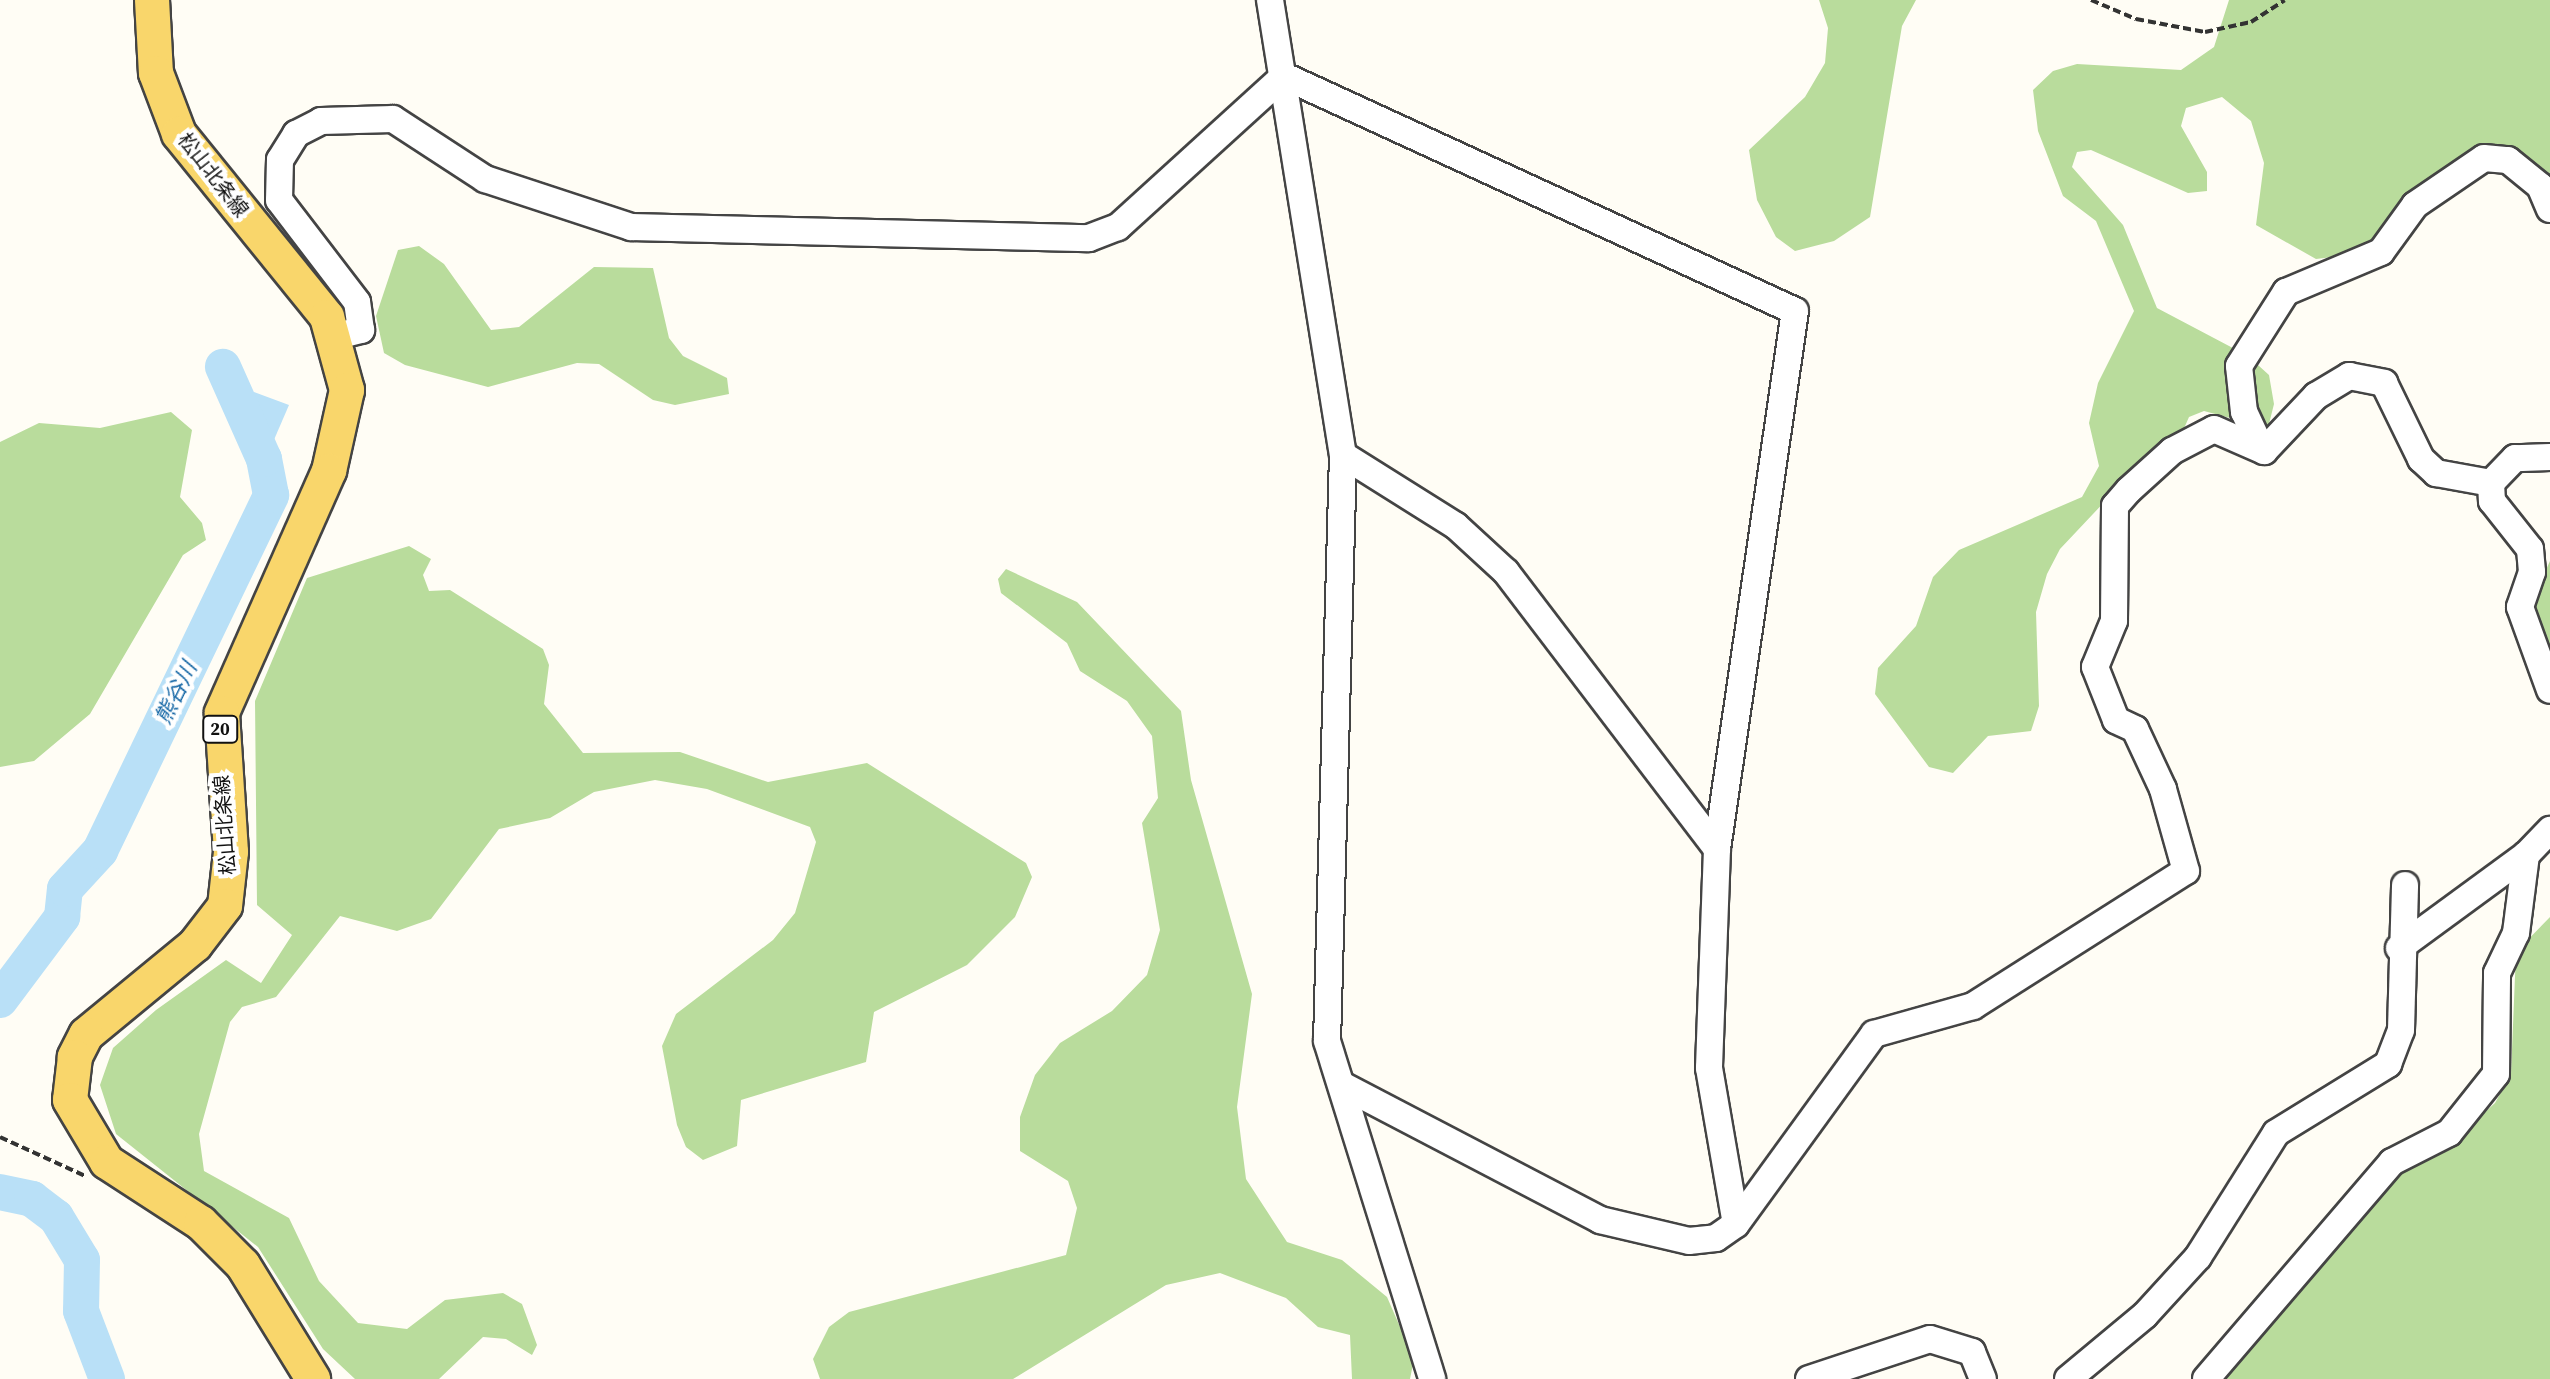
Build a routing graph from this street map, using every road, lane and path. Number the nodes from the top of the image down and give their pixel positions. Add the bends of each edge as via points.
1 (152, 0) edge
2 (1270, 0) edge
3 (2091, 0) edge
4 (2285, 0) edge
5 (1284, 76) junction
6 (2550, 209) edge
7 (337, 336) junction
8 (2264, 451) junction
9 (1343, 455) junction
10 (2550, 457) edge
11 (2491, 483) junction
12 (2550, 690) edge
13 (2550, 830) edge
14 (1717, 849) junction
15 (2526, 855) junction
16 (2405, 885) dead end
17 (2399, 948) junction
18 (1342, 1085) junction
19 (1736, 1224) junction
20 (313, 1379) edge
21 (1432, 1379) edge
22 (1809, 1379) edge
23 (1983, 1379) edge
24 (2068, 1379) edge
25 (2206, 1379) edge

1 - 7 main road, 松山北条線 / 20 via 156,73 179,134 294,271
2 - 5 street
3 - 4 path via 2136,19 2205,32 2251,22
5 - 7 street via 1118,227 1089,238 631,227 485,179 393,119 321,121 296,134 280,160 279,200 357,302 361,330
5 - 9 street
5 - 14 street via 1795,311
6 - 8 street via 2540,186 2508,160 2484,158 2415,205 2381,252 2286,292 2239,366 2244,412
7 - 20 main road, 松山北条線 / 20 via 347,390 338,446 222,713 231,852 225,906 195,945 86,1035 69,1077 70,1100 91,1144 224,1243
8 - 11 street via 2316,396 2349,376 2367,376 2395,397 2421,459 2436,473
8 - 19 street via 2232,431 2196,435 2115,506 2114,621 2095,667 2099,690 2116,720 2135,729 2163,789 2186,871 1973,1006 1874,1034
9 - 14 street via 1456,526 1506,572
9 - 18 street via 1323,996 1327,1041
10 - 11 street via 2515,458
11 - 12 street via 2492,501 2530,549 2532,572 2520,607
13 - 15 street
14 - 19 street via 1709,1068
15 - 17 street
15 - 25 street via 2516,933 2497,973 2496,1074 2449,1133 2392,1162
16 - 17 street
17 - 24 street via 2401,1030 2388,1064 2276,1133 2198,1257 2145,1315
18 - 19 street via 1600,1220 1689,1241 1716,1238
18 - 21 street
22 - 23 street via 1930,1339 1972,1352

